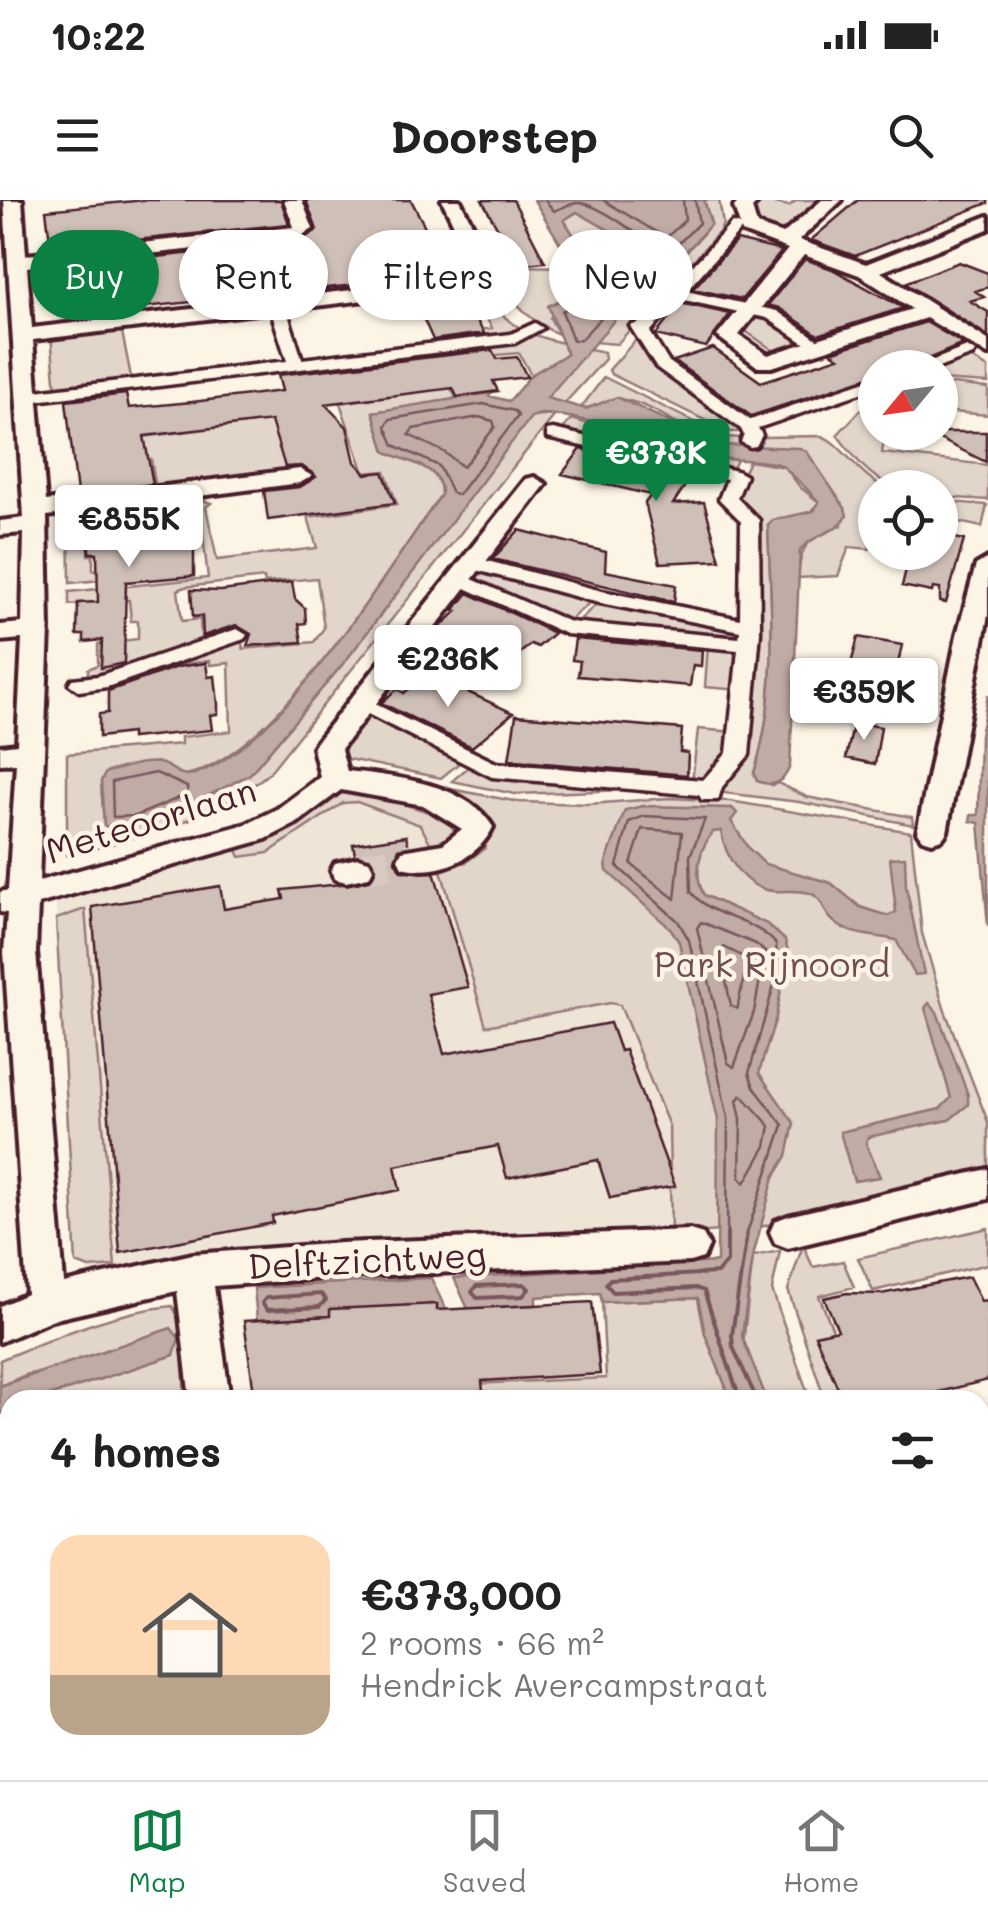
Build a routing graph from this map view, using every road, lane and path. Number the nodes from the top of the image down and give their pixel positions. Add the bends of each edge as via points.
1 (13, 200) edge
2 (292, 200) edge
3 (451, 200) edge
4 (751, 200) edge
5 (832, 200) edge
6 (988, 222) edge
7 (742, 226) junction
8 (793, 245) junction
9 (18, 262) junction
10 (866, 271) junction
11 (693, 274) edge
12 (693, 298) edge
13 (328, 299) edge
14 (748, 310) junction
15 (931, 310) junction
16 (179, 316) edge
17 (282, 320) edge
18 (648, 320) edge
19 (535, 328) dead end
20 (22, 334) junction
21 (819, 346) junction
22 (978, 350) edge
23 (296, 364) junction
24 (858, 390) edge
25 (20, 407) junction
26 (553, 434) dead end
27 (300, 476) dead end
28 (534, 484) dead end
29 (35, 517) junction
30 (0, 528) edge
31 (988, 565) edge
32 (465, 572) junction
33 (36, 629) junction
34 (0, 633) edge
35 (237, 635) dead end
36 (750, 636) junction
37 (79, 684) dead end
38 (360, 706) junction
39 (32, 752) junction
40 (0, 755) edge
41 (335, 780) junction
42 (932, 832) dead end
43 (413, 860) tunnel mouth
44 (12, 901) edge
45 (988, 1184) edge
46 (788, 1232) dead end
47 (690, 1246) dead end
48 (194, 1272) junction
49 (47, 1304) junction
50 (0, 1324) edge
51 (209, 1390) edge

1 - 9 street
2 - 9 street via 304,229 298,232
3 - 13 street via 490,279
4 - 7 street via 743,207
5 - 8 street
6 - 10 street
7 - 8 street
7 - 11 street
8 - 10 street
8 - 14 street
9 - 20 street
10 - 15 street
12 - 14 street
14 - 21 street via 772,314
14 - 21 street via 726,336 766,363
15 - 21 street
15 - 22 street
16 - 20 street
17 - 23 street
18 - 24 street via 640,329 662,364 749,434
19 - 23 street via 515,338
20 - 25 street
23 - 25 street
25 - 29 street
26 - 36 street via 738,472 728,498 750,520
27 - 29 street
28 - 32 street
29 - 30 street
29 - 33 street
31 - 42 street
32 - 36 street via 600,597
32 - 36 street via 566,628
32 - 38 street
33 - 34 street
33 - 39 street
35 - 37 street
36 - 38 street via 738,755 710,792 492,770
38 - 41 street via 327,748
39 - 40 street
39 - 44 street
41 - 43 street via 372,783 456,807 478,827 461,850
41 - 44 street, Meteoorlaan via 256,832
44 - 49 street
45 - 46 street
47 - 48 street, Delftzichtweg
48 - 49 street, Delftzichtweg
48 - 51 street
49 - 50 street, Delftzichtweg

